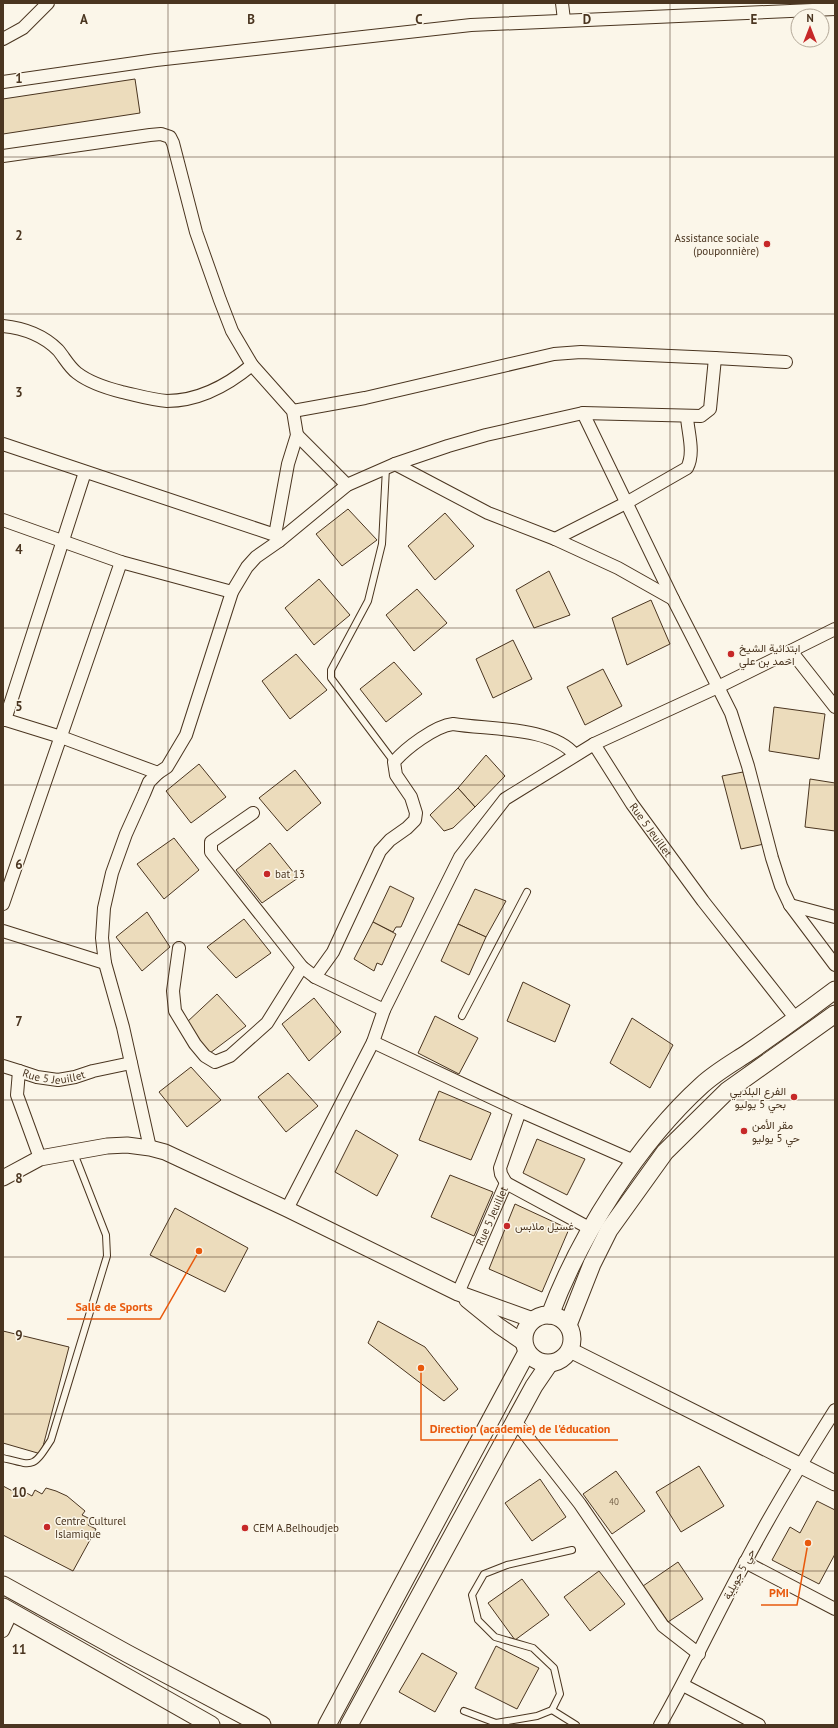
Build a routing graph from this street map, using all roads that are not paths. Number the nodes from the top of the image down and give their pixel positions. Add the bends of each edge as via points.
1 (48, 3) edge
2 (562, 3) edge
3 (835, 9) edge
4 (564, 20) junction
5 (3, 39) edge
6 (3, 82) edge
7 (3, 156) edge
8 (3, 326) edge
9 (715, 358) junction
10 (786, 362) dead end
11 (252, 365) junction
12 (293, 411) junction
13 (583, 413) junction
14 (687, 417) junction
15 (297, 435) junction
16 (3, 444) edge
17 (390, 466) junction
18 (85, 472) junction
19 (347, 485) junction
20 (626, 503) junction
21 (3, 520) edge
22 (277, 538) junction
23 (62, 540) junction
24 (555, 540) junction
25 (121, 562) junction
26 (232, 592) junction
27 (673, 599) junction
28 (835, 629) edge
29 (792, 651) junction
30 (718, 686) junction
31 (835, 707) edge
32 (4, 719) edge
33 (61, 737) junction
34 (594, 744) junction
35 (575, 755) junction
36 (394, 762) junction
37 (158, 773) junction
38 (253, 813) dead end
39 (527, 892) dead end
40 (3, 904) edge
41 (790, 905) junction
42 (835, 917) edge
43 (3, 932) edge
44 (179, 948) dead end
45 (105, 964) junction
46 (835, 964) edge
47 (302, 967) junction
48 (315, 976) junction
49 (835, 990) edge
50 (384, 1010) junction
51 (835, 1014) edge
52 (462, 1016) dead end
53 (796, 1019) junction
54 (373, 1042) junction
55 (131, 1063) junction
56 (3, 1066) edge
57 (19, 1071) junction
58 (520, 1111) junction
59 (150, 1148) junction
60 (74, 1152) junction
61 (40, 1158) junction
62 (634, 1162) junction
63 (3, 1178) edge
64 (506, 1183) junction
65 (287, 1209) junction
66 (591, 1229) junction
67 (458, 1293) junction
68 (550, 1315) junction
69 (533, 1320) junction
70 (568, 1325) junction
71 (526, 1348) junction
72 (570, 1350) junction
73 (549, 1364) junction
74 (835, 1410) edge
75 (515, 1421) junction
76 (3, 1458) edge
77 (800, 1465) junction
78 (835, 1483) edge
79 (572, 1550) dead end
80 (745, 1562) junction
81 (3, 1585) edge
82 (835, 1609) edge
83 (8, 1610) edge
84 (3, 1631) edge
85 (699, 1654) junction
86 (683, 1685) junction
87 (552, 1710) junction
88 (464, 1711) dead end
89 (211, 1725) edge
90 (262, 1725) edge
91 (327, 1725) edge
92 (349, 1725) edge
93 (576, 1725) edge
94 (660, 1725) edge
95 (759, 1725) edge

1 - 5 street via 23,28
2 - 4 street
3 - 4 street
4 - 6 street via 471,25 156,60
7 - 11 street via 150,135 161,134 170,137 196,232 220,300 232,331
8 - 11 street via 37,334 57,349 76,373 94,384 166,401 217,390
9 - 10 street
9 - 12 street via 581,352 554,354 365,398
9 - 14 street via 710,409 701,416
11 - 12 street
12 - 15 street
13 - 14 street
13 - 17 street via 486,435
13 - 20 street
14 - 20 street via 691,454 687,468
15 - 19 street
15 - 22 street via 288,464
16 - 18 street
17 - 19 street
17 - 24 street via 488,513
17 - 36 lane via 382,544 368,601 331,670 331,678
18 - 22 street
18 - 23 street
19 - 22 street
20 - 24 street
20 - 27 street
21 - 23 street
22 - 26 street via 247,567
23 - 25 street
23 - 32 street
24 - 27 street via 618,568
25 - 26 street
25 - 33 street
26 - 37 street via 186,736 166,768
27 - 30 street
28 - 29 street
29 - 30 street
29 - 31 street
30 - 34 street
30 - 41 street via 731,713 772,858
32 - 33 street
33 - 37 street
33 - 40 street
34 - 35 street
34 - 53 street, Rue 5 Jeuillet via 642,817
35 - 36 street via 569,747 541,734 454,724 445,725 404,751
35 - 50 street via 505,799 460,857
36 - 48 street via 396,775 411,798 416,813 415,820 380,851 333,952
37 - 45 street via 149,782 112,873 104,908 102,938
38 - 47 street via 211,842 211,852
39 - 52 lane
41 - 42 street
41 - 46 street
43 - 45 street
44 - 47 street via 173,991 174,1012 195,1044 205,1056 215,1062 230,1056 267,1023
45 - 55 street
47 - 48 street
48 - 50 street
49 - 53 main road
50 - 54 street
51 - 70 main road via 727,1091 665,1152 609,1230 592,1264
53 - 62 main road via 703,1084 664,1124
54 - 58 street
54 - 65 street
55 - 57 street, Rue 5 Jeuillet via 58,1080
55 - 59 street
56 - 57 street
57 - 61 street, Rue 5 Jeuillet via 17,1095
58 - 62 street
58 - 64 street via 500,1168
59 - 60 street via 107,1146
59 - 65 street via 165,1152
60 - 61 street
60 - 76 lane via 106,1235 107,1256 51,1440 38,1460 27,1464
61 - 63 street
62 - 66 main road
64 - 66 street, Rue 5 Jeuillet
64 - 67 street, Rue 5 Jeuillet
65 - 67 street
66 - 68 main road via 558,1293
67 - 69 street
67 - 71 street
68 - 69 main road
68 - 70 main road
69 - 71 main road via 525,1330
70 - 72 main road via 572,1337
71 - 73 main road via 533,1359
71 - 91 main road
72 - 73 main road via 561,1360
72 - 77 street
73 - 75 main road
74 - 77 street, حي 5 جويلية
75 - 85 street via 580,1504 663,1626
75 - 92 main road
77 - 78 street
77 - 80 street, حي 5 جويلية
79 - 87 lane via 507,1565 484,1574 472,1595 478,1620 495,1637 533,1648 554,1668 560,1694
80 - 82 street
80 - 85 street, حي 5 جويلية
81 - 90 main road
83 - 84 street
83 - 89 main road
85 - 86 street, حي 5 جويلية
86 - 94 street, حي 5 جويلية
86 - 95 street
87 - 88 lane via 537,1716 496,1723
87 - 93 lane

